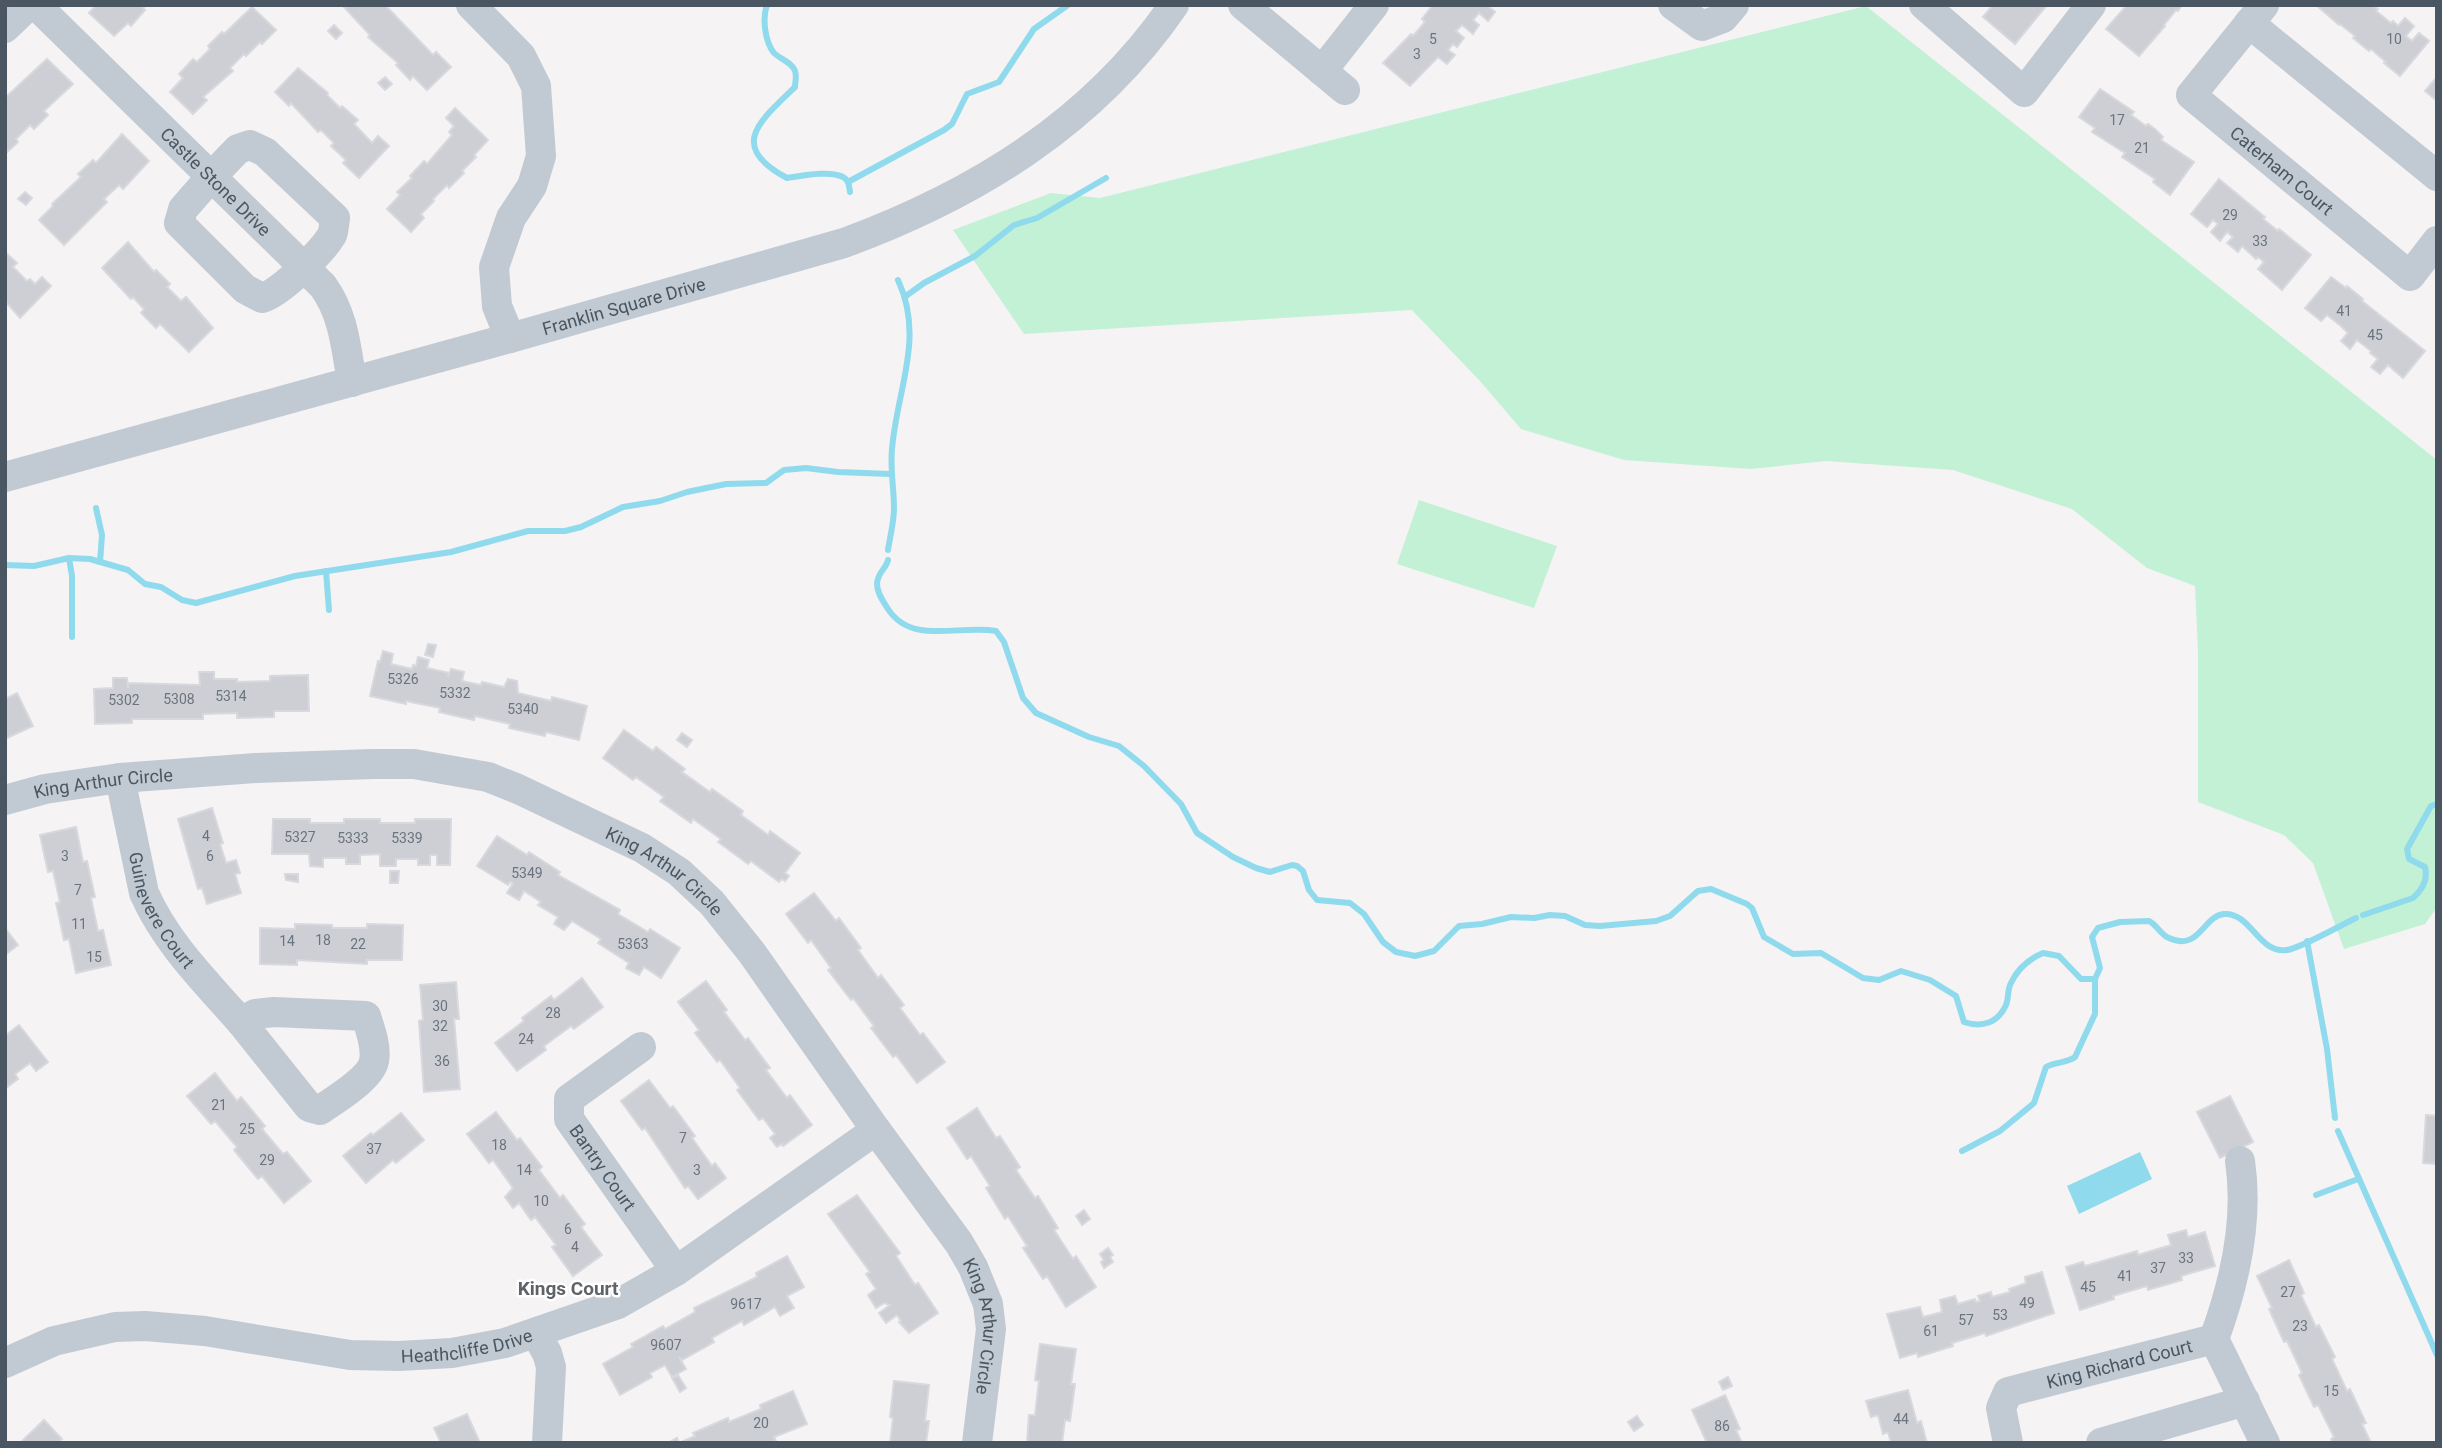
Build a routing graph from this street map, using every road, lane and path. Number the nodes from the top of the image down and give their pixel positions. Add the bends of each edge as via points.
1 (29, 5) edge
2 (36, 5) edge
3 (471, 5) edge
4 (1174, 5) edge
5 (1374, 5) edge
6 (1672, 5) edge
7 (1734, 5) edge
8 (1924, 5) edge
9 (2091, 5) edge
10 (1255, 9) edge
11 (2256, 14) edge
12 (5, 28) edge
13 (1322, 71) junction
14 (1345, 90) dead end
15 (2437, 176) edge
16 (211, 177) junction
17 (2437, 241) edge
18 (305, 266) junction
19 (510, 338) junction
20 (352, 382) junction
21 (5, 477) edge
22 (120, 778) junction
23 (5, 800) edge
24 (241, 1022) dead end
25 (641, 1047) dead end
26 (876, 1130) junction
27 (2240, 1161) dead end
28 (676, 1271) junction
29 (536, 1334) junction
30 (2214, 1339) junction
31 (5, 1363) edge
32 (2245, 1401) junction
33 (547, 1443) edge
34 (976, 1443) edge
35 (2008, 1443) edge
36 (2101, 1443) edge
37 (2265, 1443) edge

1 - 12 street
2 - 16 street, Castle Stone Drive
3 - 19 street via 521,56 536,86 541,156 494,267 497,306
4 - 19 street, Franklin Square Drive via 1155,33 1085,106 999,170 925,211 844,243
5 - 13 street
6 - 7 street via 1702,26 1723,18
8 - 9 street via 2024,92
10 - 13 street
11 - 15 street, Caterham Court
11 - 17 street, Caterham Court via 2191,95 2410,276
13 - 14 street
16 - 18 street, Castle Stone Drive
16 - 18 street via 238,149 250,145 265,152 335,218 333,233
16 - 18 street via 183,209 179,223 245,289 262,298 272,296
18 - 20 street, Castle Stone Drive via 332,299 341,320
19 - 20 street, Franklin Square Drive
20 - 21 street, Franklin Square Drive
22 - 23 street, King Arthur Circle
22 - 24 street, Guinevere Court via 144,893 152,911 170,941
22 - 26 street, King Arthur Circle via 256,768 414,764 488,777 519,789 642,848 679,872 712,903
25 - 28 street, Bantry Court via 569,1099 569,1119
26 - 28 street, Heathcliffe Drive
26 - 34 street, King Arthur Circle via 959,1243 988,1304 990,1350
27 - 30 street via 2244,1184 2238,1252 2228,1303
28 - 29 street, Heathcliffe Drive via 618,1304
29 - 31 street, Heathcliffe Drive via 452,1353 399,1356 314,1350 205,1331 115,1326 54,1341
29 - 33 street via 551,1367
30 - 32 street, King Richard Court
30 - 35 street, King Richard Court via 2008,1392 2001,1408
32 - 36 street
32 - 37 street, King Richard Court

